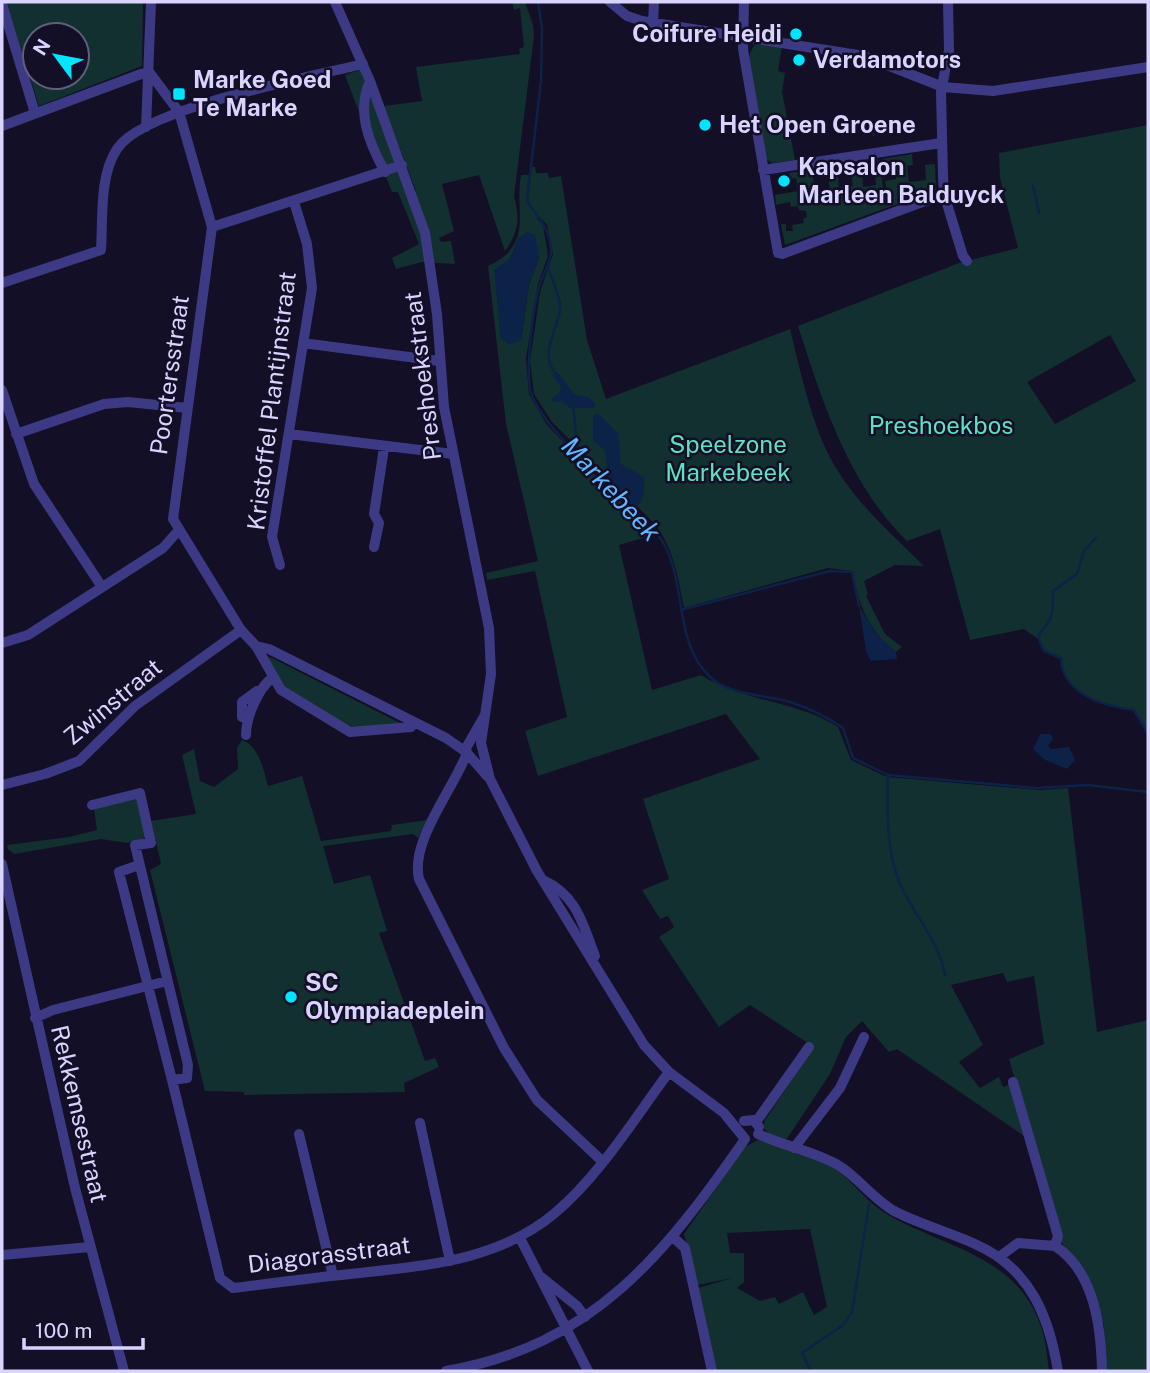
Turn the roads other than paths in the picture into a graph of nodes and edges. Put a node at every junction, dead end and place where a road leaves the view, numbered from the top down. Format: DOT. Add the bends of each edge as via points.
graph roads {
  1 [pos="151,2"];
  2 [pos="335,2"];
  3 [pos="610,2"];
  4 [pos="654,2"];
  5 [pos="744,2"];
  6 [pos="948,2"];
  7 [pos="2,4"];
  8 [pos="653,23"];
  9 [pos="743,36"];
  10 [pos="363,64"];
  11 [pos="1148,67"];
  12 [pos="150,73"];
  13 [pos="370,81"];
  14 [pos="943,87"];
  15 [pos="179,111"];
  16 [pos="35,114"];
  17 [pos="2,126"];
  18 [pos="146,127"];
  19 [pos="941,143"];
  20 [pos="402,165"];
  21 [pos="763,170"];
  22 [pos="384,172"];
  23 [pos="944,194"];
  24 [pos="294,202"];
  25 [pos="212,228"];
  26 [pos="967,261"];
  27 [pos="2,283"];
  28 [pos="303,343"];
  29 [pos="439,361"];
  30 [pos="2,390"];
  31 [pos="187,408"];
  32 [pos="16,434"];
  33 [pos="289,434"];
  34 [pos="384,447"];
  35 [pos="453,454"];
  36 [pos="178,531"];
  37 [pos="374,547"];
  38 [pos="281,565"];
  39 [pos="102,587"];
  40 [pos="241,629"];
  41 [pos="2,643"];
  42 [pos="256,646"];
  43 [pos="272,678"];
  44 [pos="414,723"];
  45 [pos="246,735"];
  46 [pos="473,750"];
  47 [pos="2,785"];
  48 [pos="92,806"];
  49 [pos="2,864"];
  50 [pos="139,865"];
  51 [pos="167,981"];
  52 [pos="149,986"];
  53 [pos="34,1014"];
  54 [pos="864,1037"];
  55 [pos="808,1047"];
  56 [pos="669,1072"];
  57 [pos="172,1080"];
  58 [pos="1013,1082"];
  59 [pos="756,1122"];
  60 [pos="420,1123"];
  61 [pos="741,1124"];
  62 [pos="299,1134"];
  63 [pos="758,1134"];
  64 [pos="745,1139"];
  65 [pos="794,1148"];
  66 [pos="602,1161"];
  67 [pos="520,1238"];
  68 [pos="674,1238"];
  69 [pos="1055,1246"];
  70 [pos="90,1247"];
  71 [pos="2,1255"];
  72 [pos="999,1257"];
  73 [pos="450,1261"];
  74 [pos="538,1274"];
  75 [pos="333,1276"];
  76 [pos="585,1317"];
  77 [pos="565,1329"];
  78 [pos="124,1371"];
  79 [pos="446,1371"];
  80 [pos="588,1371"];
  81 [pos="712,1371"];
  82 [pos="1058,1371"];
  83 [pos="1102,1371"];
  1 -- 12 [label="street"];
  2 -- 10 [label="street, Preshoekstraat"];
  3 -- 8 [label="street" via="626,16"];
  4 -- 8 [label="street"];
  5 -- 9 [label="street"];
  6 -- 14 [label="street" via="949,51"];
  7 -- 16 [label="street"];
  8 -- 9 [label="street"];
  9 -- 14 [label="street" via="864,56"];
  9 -- 21 [label="street"];
  10 -- 13 [label="street, Preshoekstraat"];
  10 -- 15 [label="street"];
  11 -- 14 [label="street" via="993,91"];
  12 -- 15 [label="street"];
  12 -- 16 [label="street"];
  12 -- 18 [label="street"];
  13 -- 20 [label="street, Preshoekstraat"];
  13 -- 22 [label="street" via="363,95 364,122"];
  14 -- 19 [label="street"];
  15 -- 18 [label="street"];
  15 -- 25 [label="street, Poortersstraat"];
  16 -- 17 [label="street"];
  18 -- 27 [label="street" via="126,137 111,161 101,250"];
  19 -- 21 [label="street"];
  19 -- 23 [label="street"];
  20 -- 22 [label="street"];
  20 -- 29 [label="street, Preshoekstraat" via="425,233 438,314"];
  21 -- 23 [label="street" via="778,253 782,254"];
  22 -- 24 [label="street"];
  23 -- 26 [label="street"];
  24 -- 25 [label="street"];
  24 -- 28 [label="street, Kristoffel Plantijnstraat" via="312,266"];
  25 -- 31 [label="street, Poortersstraat"];
  28 -- 29 [label="street"];
  28 -- 33 [label="street, Kristoffel Plantijnstraat"];
  29 -- 35 [label="street, Preshoekstraat"];
  30 -- 32 [label="street"];
  31 -- 32 [label="street" via="104,404"];
  31 -- 36 [label="street, Poortersstraat" via="173,502"];
  32 -- 39 [label="street" via="34,484"];
  33 -- 34 [label="street"];
  33 -- 38 [label="street, Kristoffel Plantijnstraat" via="272,537"];
  34 -- 35 [label="street"];
  34 -- 37 [label="street" via="374,514 380,523"];
  35 -- 46 [label="street, Preshoekstraat" via="489,628 491,674 485,715"];
  36 -- 39 [label="street" via="163,548"];
  36 -- 40 [label="street, Poortersstraat"];
  39 -- 41 [label="street" via="28,635"];
  40 -- 42 [label="street, Poortersstraat"];
  40 -- 47 [label="street, Zwinstraat" via="135,706 79,761"];
  42 -- 43 [label="street"];
  42 -- 44 [label="street"];
  43 -- 44 [label="street" via="281,691 350,732 401,729"];
  43 -- 45 [label="street" via="260,692"];
  44 -- 46 [label="street"];
  46 -- 56 [label="street" via="542,880 644,1045"];
  46 -- 66 [label="street" via="419,849 419,879 504,1048 537,1100"];
  48 -- 50 [label="street" via="140,793 151,844 135,845"];
  49 -- 53 [label="street, Rekkemsestraat"];
  50 -- 51 [label="street"];
  50 -- 52 [label="street, Diagorasstraat" via="118,872"];
  51 -- 52 [label="street"];
  51 -- 57 [label="street" via="189,1073 187,1078"];
  52 -- 53 [label="street"];
  52 -- 57 [label="street, Diagorasstraat"];
  53 -- 70 [label="street, Rekkemsestraat"];
  54 -- 65 [label="street" via="841,1088"];
  55 -- 59 [label="street"];
  56 -- 61 [label="street"];
  56 -- 66 [label="street, Diagorasstraat"];
  57 -- 75 [label="street, Diagorasstraat" via="220,1278 233,1288"];
  58 -- 69 [label="street" via="1058,1236"];
  59 -- 61 [label="street"];
  59 -- 63 [label="street"];
  60 -- 73 [label="street"];
  61 -- 64 [label="street"];
  62 -- 75 [label="street"];
  63 -- 64 [label="street"];
  63 -- 65 [label="street"];
  64 -- 68 [label="street"];
  65 -- 72 [label="street" via="838,1166 893,1210"];
  66 -- 67 [label="street, Diagorasstraat" via="556,1212"];
  67 -- 73 [label="street, Diagorasstraat"];
  67 -- 74 [label="street"];
  68 -- 76 [label="street" via="638,1275"];
  68 -- 81 [label="street" via="685,1248"];
  69 -- 72 [label="street" via="1018,1243"];
  69 -- 83 [label="street" via="1072,1262 1093,1301 1101,1330"];
  70 -- 71 [label="street"];
  70 -- 78 [label="street, Rekkemsestraat"];
  72 -- 82 [label="street" via="1026,1282 1042,1308"];
  73 -- 75 [label="street, Diagorasstraat"];
  74 -- 76 [label="street"];
  74 -- 77 [label="street"];
  76 -- 77 [label="street"];
  77 -- 79 [label="street" via="518,1352"];
  77 -- 80 [label="street"];
}
